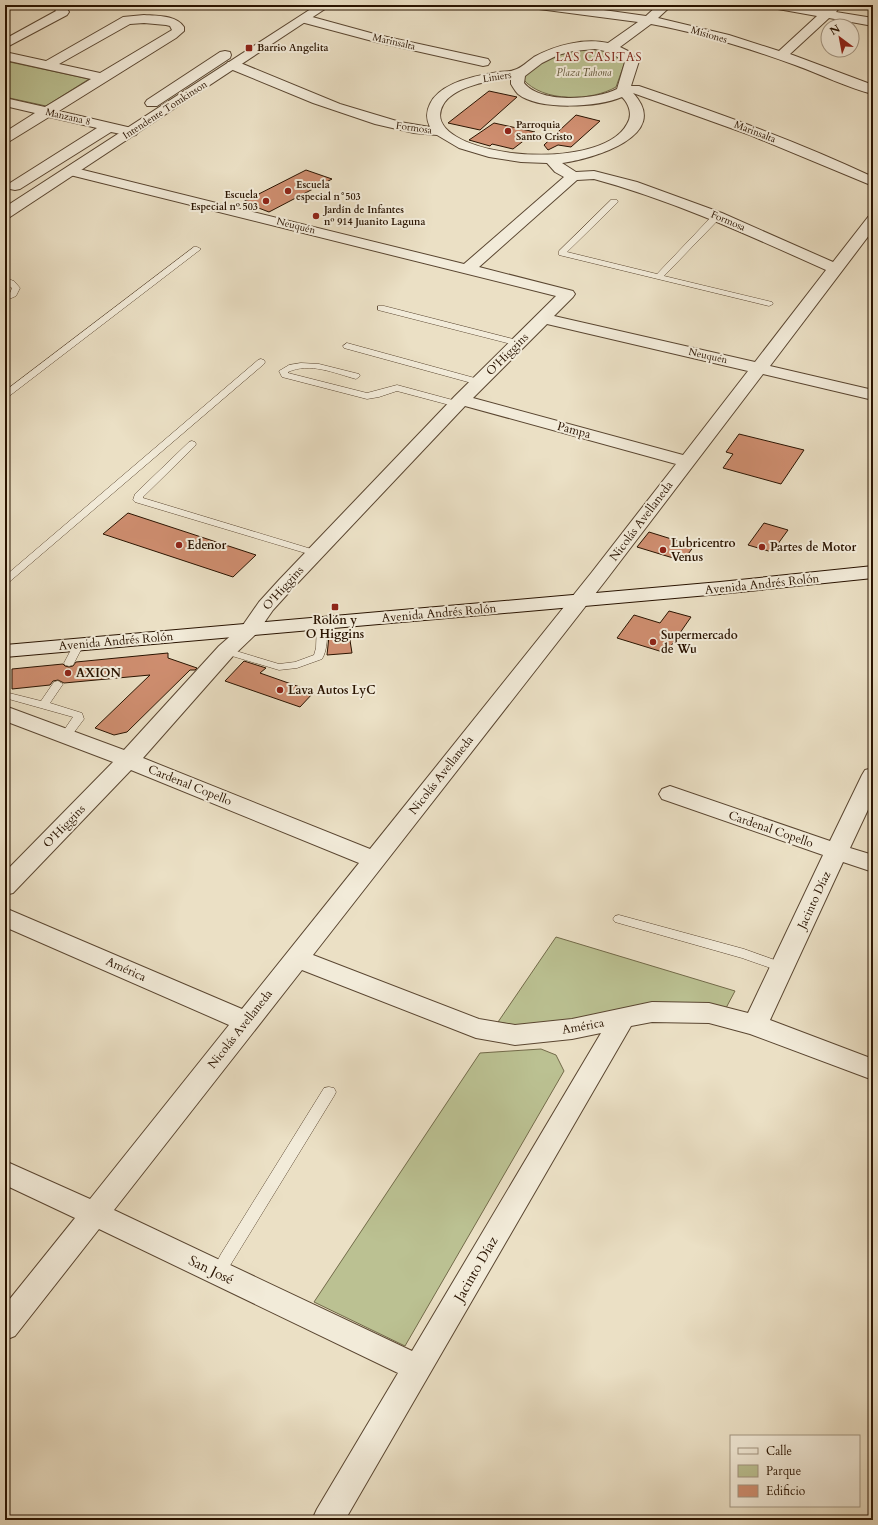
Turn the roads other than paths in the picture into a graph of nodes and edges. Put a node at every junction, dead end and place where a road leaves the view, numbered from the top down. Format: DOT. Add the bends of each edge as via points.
graph roads {
  1 [pos="58,5"];
  2 [pos="325,5"];
  3 [pos="539,5"];
  4 [pos="666,5"];
  5 [pos="778,5"];
  6 [pos="831,9"];
  7 [pos="305,19"];
  8 [pos="648,20"];
  9 [pos="873,22"];
  10 [pos="5,44"];
  11 [pos="611,47"];
  12 [pos="5,56"];
  13 [pos="781,56"];
  14 [pos="233,57"];
  15 [pos="483,62"];
  16 [pos="47,66"];
  17 [pos="518,74"];
  18 [pos="103,78"];
  19 [pos="629,90"];
  20 [pos="873,90"];
  21 [pos="5,102"];
  22 [pos="152,103"];
  23 [pos="47,112"];
  24 [pos="109,127"];
  25 [pos="440,131"];
  26 [pos="131,132"];
  27 [pos="5,138"];
  28 [pos="572,157"];
  29 [pos="551,160"];
  30 [pos="71,171"];
  31 [pos="594,175"];
  32 [pos="572,176"];
  33 [pos="873,182"];
  34 [pos="10,185"];
  35 [pos="38,193"];
  36 [pos="614,202"];
  37 [pos="5,214"];
  38 [pos="717,216"];
  39 [pos="873,220"];
  40 [pos="866,241"];
  41 [pos="197,249"];
  42 [pos="468,269"];
  43 [pos="836,269"];
  44 [pos="659,277"];
  45 [pos="5,280"];
  46 [pos="567,294"];
  47 [pos="5,299"];
  48 [pos="768,304"];
  49 [pos="381,308"];
  50 [pos="543,318"];
  51 [pos="518,343"];
  52 [pos="347,346"];
  53 [pos="261,362"];
  54 [pos="758,368"];
  55 [pos="356,376"];
  56 [pos="479,382"];
  57 [pos="5,395"];
  58 [pos="873,395"];
  59 [pos="459,402"];
  60 [pos="192,444"];
  61 [pos="686,461"];
  62 [pos="315,553"];
  63 [pos="873,572"];
  64 [pos="5,581"];
  65 [pos="579,600"];
  66 [pos="322,623"];
  67 [pos="250,629"];
  68 [pos="79,644"];
  69 [pos="5,651"];
  70 [pos="226,651"];
  71 [pos="69,663"];
  72 [pos="58,684"];
  73 [pos="5,695"];
  74 [pos="43,705"];
  75 [pos="5,713"];
  76 [pos="65,736"];
  77 [pos="128,760"];
  78 [pos="873,774"];
  79 [pos="670,794"];
  80 [pos="836,852"];
  81 [pos="374,860"];
  82 [pos="873,864"];
  83 [pos="5,887"];
  84 [pos="5,917"];
  85 [pos="619,919"];
  86 [pos="297,958"];
  87 [pos="782,968"];
  88 [pos="623,1018"];
  89 [pos="246,1022"];
  90 [pos="755,1026"];
  91 [pos="873,1070"];
  92 [pos="328,1092"];
  93 [pos="5,1172"];
  94 [pos="95,1214"];
  95 [pos="218,1273"];
  96 [pos="5,1327"];
  97 [pos="418,1368"];
  98 [pos="328,1520"];
  1 -- 10 [label="street" via="63,12"];
  2 -- 7 [label="street, Intendente Tomkinson"];
  3 -- 8 [label="street, Misiones"];
  4 -- 8 [label="street"];
  5 -- 6 [label="street"];
  6 -- 9 [label="street"];
  6 -- 13 [label="street"];
  7 -- 14 [label="street, Intendente Tomkinson"];
  7 -- 15 [label="street, Marinsalta" via="383,40"];
  8 -- 11 [label="street"];
  8 -- 13 [label="street, Misiones" via="698,31"];
  11 -- 17 [label="street, Liniers" via="575,46 557,51"];
  11 -- 19 [label="street, Liniers" via="622,51 632,61"];
  12 -- 16 [label="street"];
  13 -- 20 [label="street, Misiones"];
  14 -- 22 [label="street"];
  14 -- 25 [label="street, Formosa" via="295,93 345,111 399,127 426,132"];
  14 -- 26 [label="street, Intendente Tomkinson"];
  16 -- 18 [label="street"];
  16 -- 18 [label="street" via="127,20 167,22 178,27 178,31"];
  17 -- 19 [label="street" via="517,84 522,89 549,100 583,103"];
  17 -- 25 [label="street, Liniers" via="477,80 446,93 434,108 434,119"];
  18 -- 23 [label="street"];
  19 -- 28 [label="street" via="637,116 629,132 606,147"];
  19 -- 33 [label="street, Marinsalta" via="734,124 797,148"];
  21 -- 23 [label="street, Manzana 8"];
  23 -- 24 [label="street, Manzana 8"];
  23 -- 27 [label="street"];
  24 -- 26 [label="street, Manzana 8"];
  24 -- 34 [label="street"];
  25 -- 29 [label="street, Formosa" via="466,146 485,152"];
  26 -- 30 [label="street, Intendente Tomkinson"];
  28 -- 29 [label="street"];
  28 -- 31 [label="street, Formosa"];
  29 -- 32 [label="street"];
  30 -- 35 [label="street, Intendente Tomkinson"];
  30 -- 42 [label="street, Neuquén"];
  31 -- 32 [label="street, Formosa"];
  31 -- 38 [label="street, Formosa" via="632,185"];
  32 -- 42 [label="street"];
  34 -- 35 [label="street"];
  35 -- 37 [label="street, Intendente Tomkinson"];
  36 -- 44 [label="lane" via="562,253"];
  38 -- 43 [label="street, Formosa"];
  38 -- 44 [label="lane"];
  39 -- 40 [label="street, Nicolás Avellaneda"];
  40 -- 43 [label="street, Nicolás Avellaneda"];
  41 -- 57 [label="lane"];
  42 -- 46 [label="street, Neuquén"];
  43 -- 54 [label="street, Nicolás Avellaneda"];
  44 -- 48 [label="lane"];
  45 -- 47 [label="lane" via="16,288 13,294"];
  46 -- 50 [label="street, O'Higgins"];
  49 -- 51 [label="lane"];
  50 -- 51 [label="street, O'Higgins"];
  50 -- 54 [label="street, Neuquén"];
  51 -- 56 [label="street, O'Higgins"];
  52 -- 56 [label="lane"];
  53 -- 64 [label="lane"];
  54 -- 58 [label="street, Neuquén"];
  54 -- 61 [label="street, Nicolás Avellaneda"];
  55 -- 59 [label="lane" via="317,365 302,364 283,371 285,375 367,396 397,388"];
  56 -- 59 [label="street, O'Higgins"];
  59 -- 61 [label="street, Pampa"];
  59 -- 62 [label="street, O'Higgins"];
  60 -- 62 [label="lane" via="138,496 138,500"];
  61 -- 65 [label="street, Nicolás Avellaneda"];
  62 -- 67 [label="street, O'Higgins" via="266,606"];
  63 -- 65 [label="street, Avenida Andrés Rolón"];
  65 -- 66 [label="street, Avenida Andrés Rolón"];
  65 -- 81 [label="street, Nicolás Avellaneda"];
  66 -- 67 [label="street, Avenida Andrés Rolón"];
  66 -- 70 [label="lane" via="318,657 297,665 279,667"];
  67 -- 68 [label="street, Avenida Andrés Rolón"];
  67 -- 70 [label="street, O'Higgins"];
  68 -- 69 [label="street, Avenida Andrés Rolón"];
  68 -- 71 [label="lane"];
  70 -- 77 [label="street, O'Higgins"];
  72 -- 74 [label="lane"];
  73 -- 74 [label="lane"];
  74 -- 76 [label="lane" via="78,715 79,719"];
  75 -- 76 [label="street, Cardenal Copello"];
  76 -- 77 [label="street, Cardenal Copello"];
  77 -- 81 [label="street, Cardenal Copello"];
  77 -- 83 [label="street, O'Higgins"];
  78 -- 80 [label="street, Jacinto Díaz"];
  79 -- 80 [label="street, Cardenal Copello"];
  80 -- 82 [label="street, Cardenal Copello"];
  80 -- 87 [label="street, Jacinto Díaz"];
  81 -- 86 [label="street, Nicolás Avellaneda"];
  84 -- 89 [label="street, América"];
  85 -- 87 [label="lane" via="744,954"];
  86 -- 88 [label="street, América" via="476,1028 515,1035 572,1029"];
  86 -- 89 [label="street, Nicolás Avellaneda"];
  87 -- 90 [label="street, Jacinto Díaz"];
  88 -- 90 [label="street, América" via="652,1012 709,1013"];
  88 -- 97 [label="street, Jacinto Díaz"];
  89 -- 94 [label="street, Nicolás Avellaneda"];
  90 -- 91 [label="street, América"];
  92 -- 95 [label="lane"];
  93 -- 94 [label="street, San José"];
  94 -- 95 [label="street, San José"];
  94 -- 96 [label="street, Nicolás Avellaneda"];
  95 -- 97 [label="street, San José"];
  97 -- 98 [label="street, Jacinto Díaz"];
}
